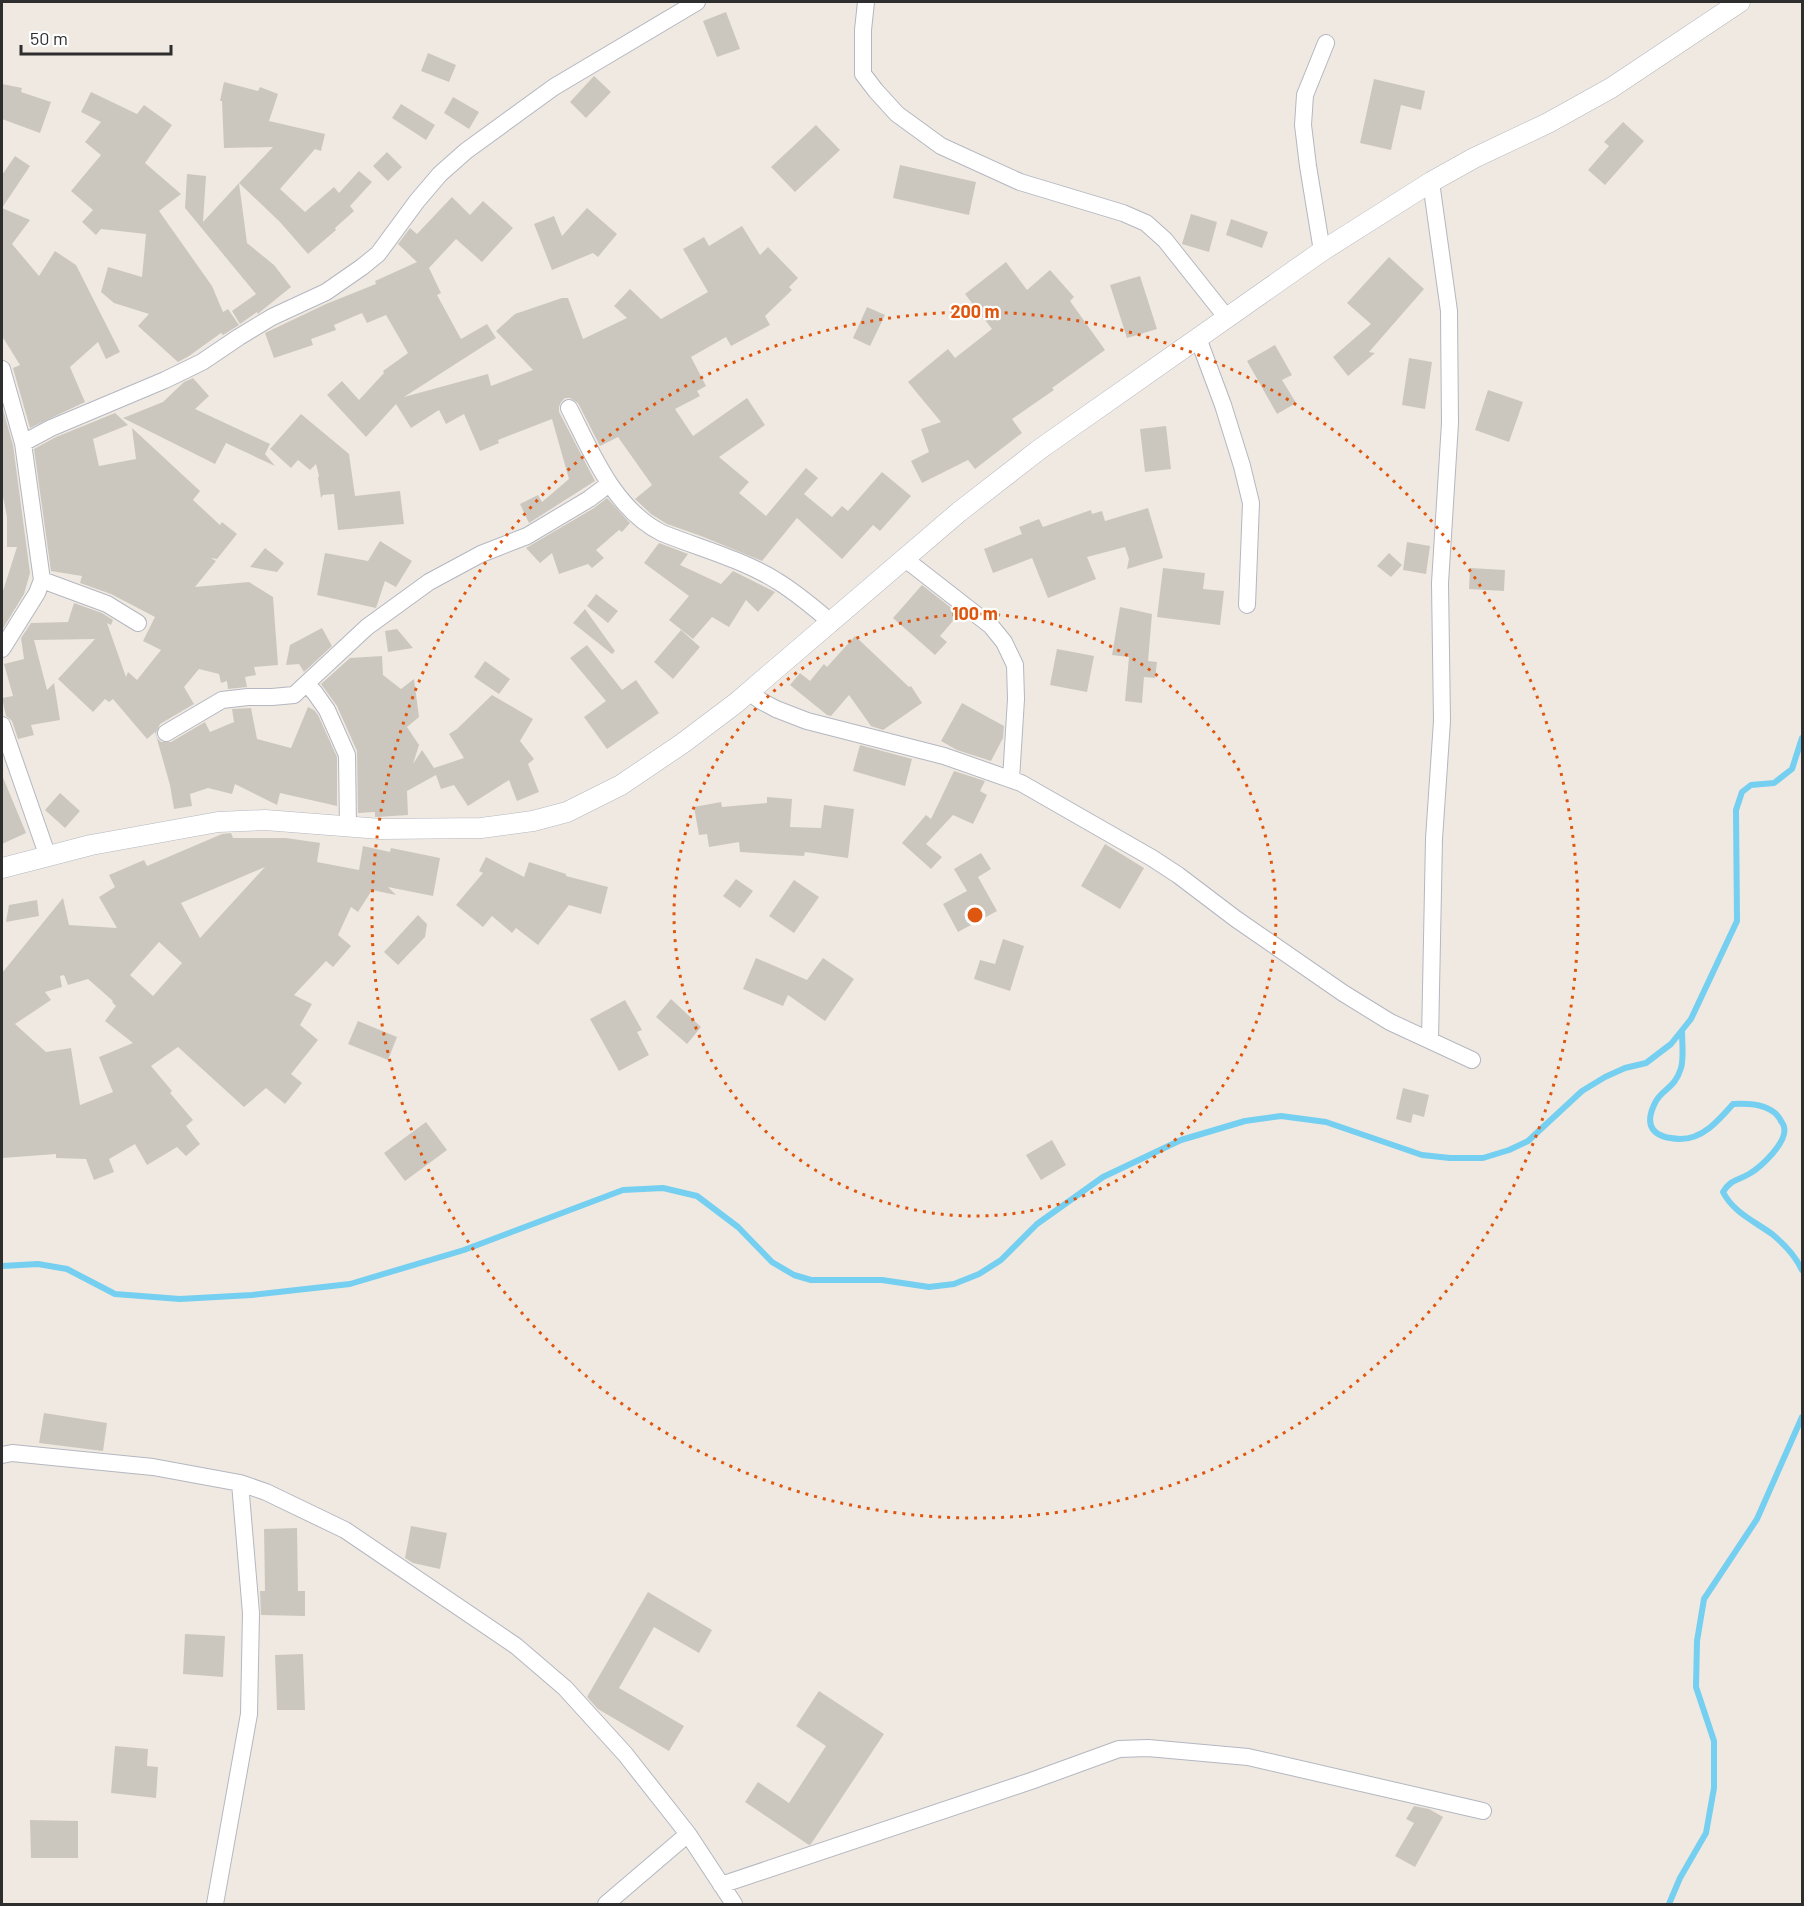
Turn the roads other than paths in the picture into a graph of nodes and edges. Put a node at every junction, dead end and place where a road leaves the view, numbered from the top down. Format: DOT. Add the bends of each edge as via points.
graph roads {
  1 [pos="698,2"];
  2 [pos="866,2"];
  3 [pos="1740,2"];
  4 [pos="1326,43"];
  5 [pos="1431,182"];
  6 [pos="1322,251"];
  7 [pos="1227,318"];
  8 [pos="1198,338"];
  9 [pos="2,369"];
  10 [pos="569,408"];
  11 [pos="23,443"];
  12 [pos="609,484"];
  13 [pos="905,560"];
  14 [pos="42,580"];
  15 [pos="1247,605"];
  16 [pos="138,623"];
  17 [pos="832,623"];
  18 [pos="2,649"];
  19 [pos="307,684"];
  20 [pos="749,692"];
  21 [pos="2,725"];
  22 [pos="166,733"];
  23 [pos="1011,779"];
  24 [pos="348,826"];
  25 [pos="48,857"];
  26 [pos="2,868"];
  27 [pos="1430,1040"];
  28 [pos="1472,1060"];
  29 [pos="2,1455"];
  30 [pos="240,1483"];
  31 [pos="1483,1811"];
  32 [pos="688,1834"];
  33 [pos="721,1885"];
  34 [pos="215,1905"];
  35 [pos="606,1905"];
  36 [pos="734,1905"];
  1 -- 11 [label="street" via="554,87 466,151 440,174 378,254 326,292 272,318 193,367"];
  2 -- 7 [label="street" via="863,74 897,114 940,146 1020,182 1146,223 1165,240"];
  3 -- 5 [label="street" via="1611,88"];
  4 -- 6 [label="street" via="1305,95 1303,124"];
  5 -- 6 [label="street"];
  5 -- 27 [label="street" via="1449,311 1450,423 1440,582 1442,722 1434,839"];
  6 -- 7 [label="street"];
  7 -- 8 [label="street"];
  8 -- 13 [label="street" via="1040,449"];
  8 -- 15 [label="street" via="1223,405 1251,503"];
  9 -- 11 [label="street"];
  10 -- 12 [label="street"];
  11 -- 14 [label="street"];
  12 -- 17 [label="street" via="649,527 776,580"];
  12 -- 19 [label="street" via="527,536 429,582 367,627"];
  13 -- 17 [label="street"];
  13 -- 23 [label="street" via="991,626 1004,642 1015,665 1017,699"];
  14 -- 16 [label="street" via="107,604"];
  14 -- 18 [label="street"];
  17 -- 20 [label="street"];
  19 -- 22 [label="street" via="294,695 222,700"];
  19 -- 24 [label="street" via="327,710 347,755"];
  20 -- 23 [label="street" via="776,709 807,721 944,756"];
  20 -- 24 [label="street" via="621,785 567,812 481,828"];
  21 -- 25 [label="street"];
  23 -- 27 [label="street" via="1152,858 1343,993 1390,1022"];
  24 -- 25 [label="street" via="265,820 218,822 91,844"];
  25 -- 26 [label="street"];
  27 -- 28 [label="street"];
  29 -- 30 [label="street" via="153,1467"];
  30 -- 32 [label="street" via="345,1530 516,1646 565,1688 625,1754"];
  30 -- 34 [label="street" via="251,1613 249,1714"];
  31 -- 33 [label="street" via="1248,1757 1119,1749"];
  32 -- 33 [label="street"];
  32 -- 35 [label="street"];
  33 -- 36 [label="street"];
}
